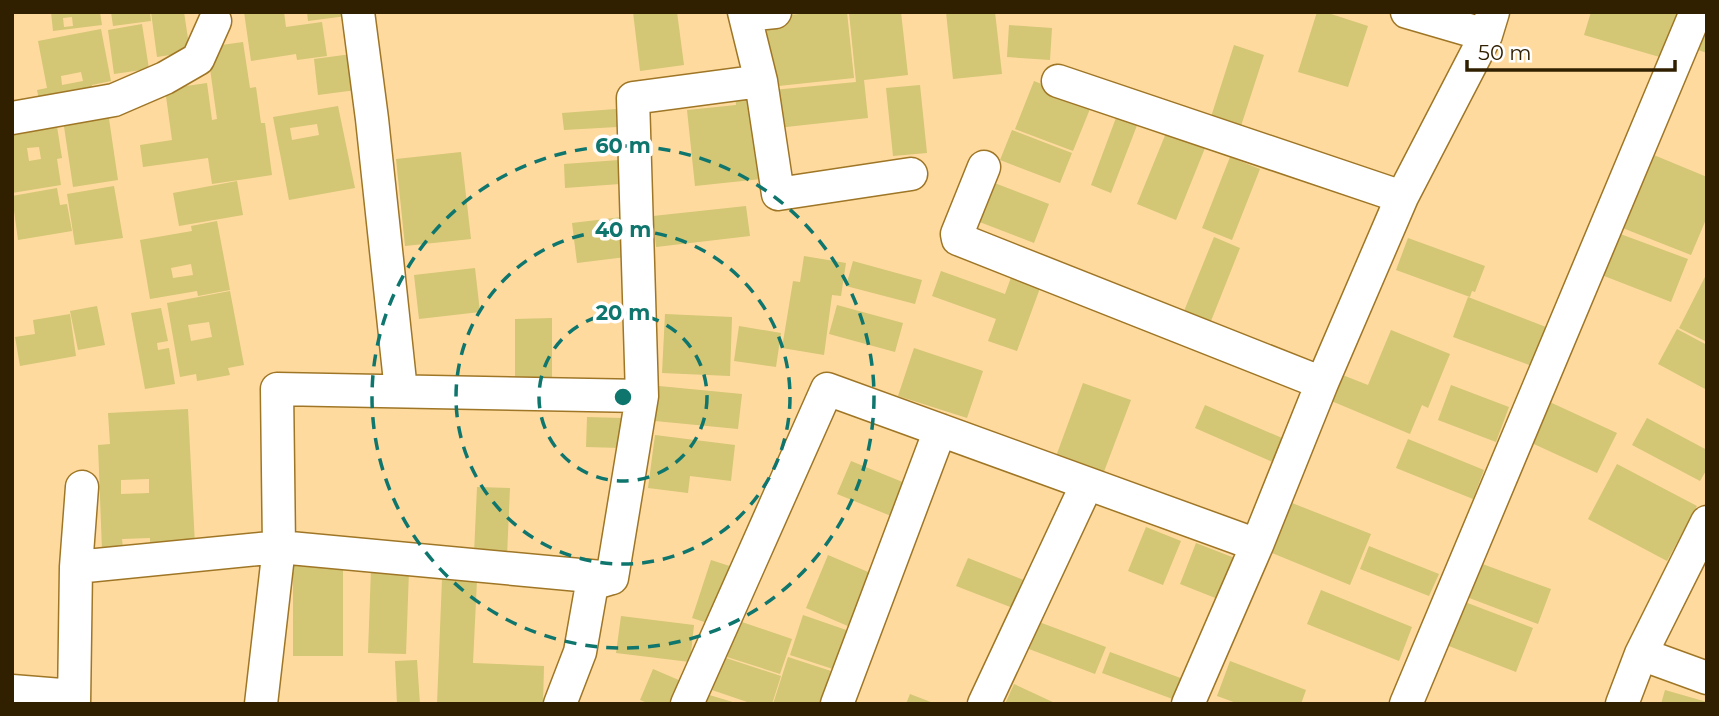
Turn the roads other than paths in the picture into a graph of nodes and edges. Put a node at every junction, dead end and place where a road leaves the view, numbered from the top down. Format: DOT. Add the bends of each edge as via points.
graph roads {
  1 [pos="358,12"];
  2 [pos="1407,12"];
  3 [pos="1696,12"];
  4 [pos="754,13"];
  5 [pos="215,21"];
  6 [pos="1490,24"];
  7 [pos="761,81"];
  8 [pos="1058,81"];
  9 [pos="12,118"];
  10 [pos="984,167"];
  11 [pos="911,174"];
  12 [pos="1402,197"];
  13 [pos="1322,383"];
  14 [pos="401,391"];
  15 [pos="642,396"];
  16 [pos="940,430"];
  17 [pos="1087,484"];
  18 [pos="82,487"];
  19 [pos="1707,522"];
  20 [pos="1256,545"];
  21 [pos="279,547"];
  22 [pos="76,568"];
  23 [pos="612,578"];
  24 [pos="1641,654"];
  25 [pos="1707,678"];
  26 [pos="12,691"];
  27 [pos="74,700"];
  28 [pos="261,704"];
  29 [pos="559,704"];
  30 [pos="687,704"];
  31 [pos="837,704"];
  32 [pos="984,704"];
  33 [pos="1188,704"];
  34 [pos="1406,704"];
  35 [pos="1622,704"];
  1 -- 14 [label="street"];
  2 -- 6 [label="street"];
  3 -- 34 [label="street"];
  4 -- 7 [label="street"];
  5 -- 9 [label="street" via="198,59 165,78 114,100"];
  6 -- 12 [label="street"];
  7 -- 11 [label="street" via="778,194"];
  7 -- 15 [label="street" via="633,98"];
  8 -- 12 [label="street"];
  10 -- 13 [label="street" via="958,239"];
  12 -- 13 [label="street"];
  13 -- 20 [label="street"];
  14 -- 15 [label="street"];
  14 -- 21 [label="street" via="277,389"];
  15 -- 23 [label="street"];
  16 -- 17 [label="street"];
  16 -- 30 [label="street" via="827,389"];
  16 -- 31 [label="street"];
  17 -- 20 [label="street"];
  17 -- 32 [label="street"];
  18 -- 22 [label="street"];
  19 -- 24 [label="street"];
  20 -- 33 [label="street"];
  21 -- 22 [label="street"];
  21 -- 23 [label="street"];
  21 -- 28 [label="street"];
  22 -- 27 [label="street"];
  23 -- 29 [label="street" via="592,584 580,652"];
  24 -- 25 [label="street"];
  24 -- 35 [label="street"];
  26 -- 27 [label="street"];
}
